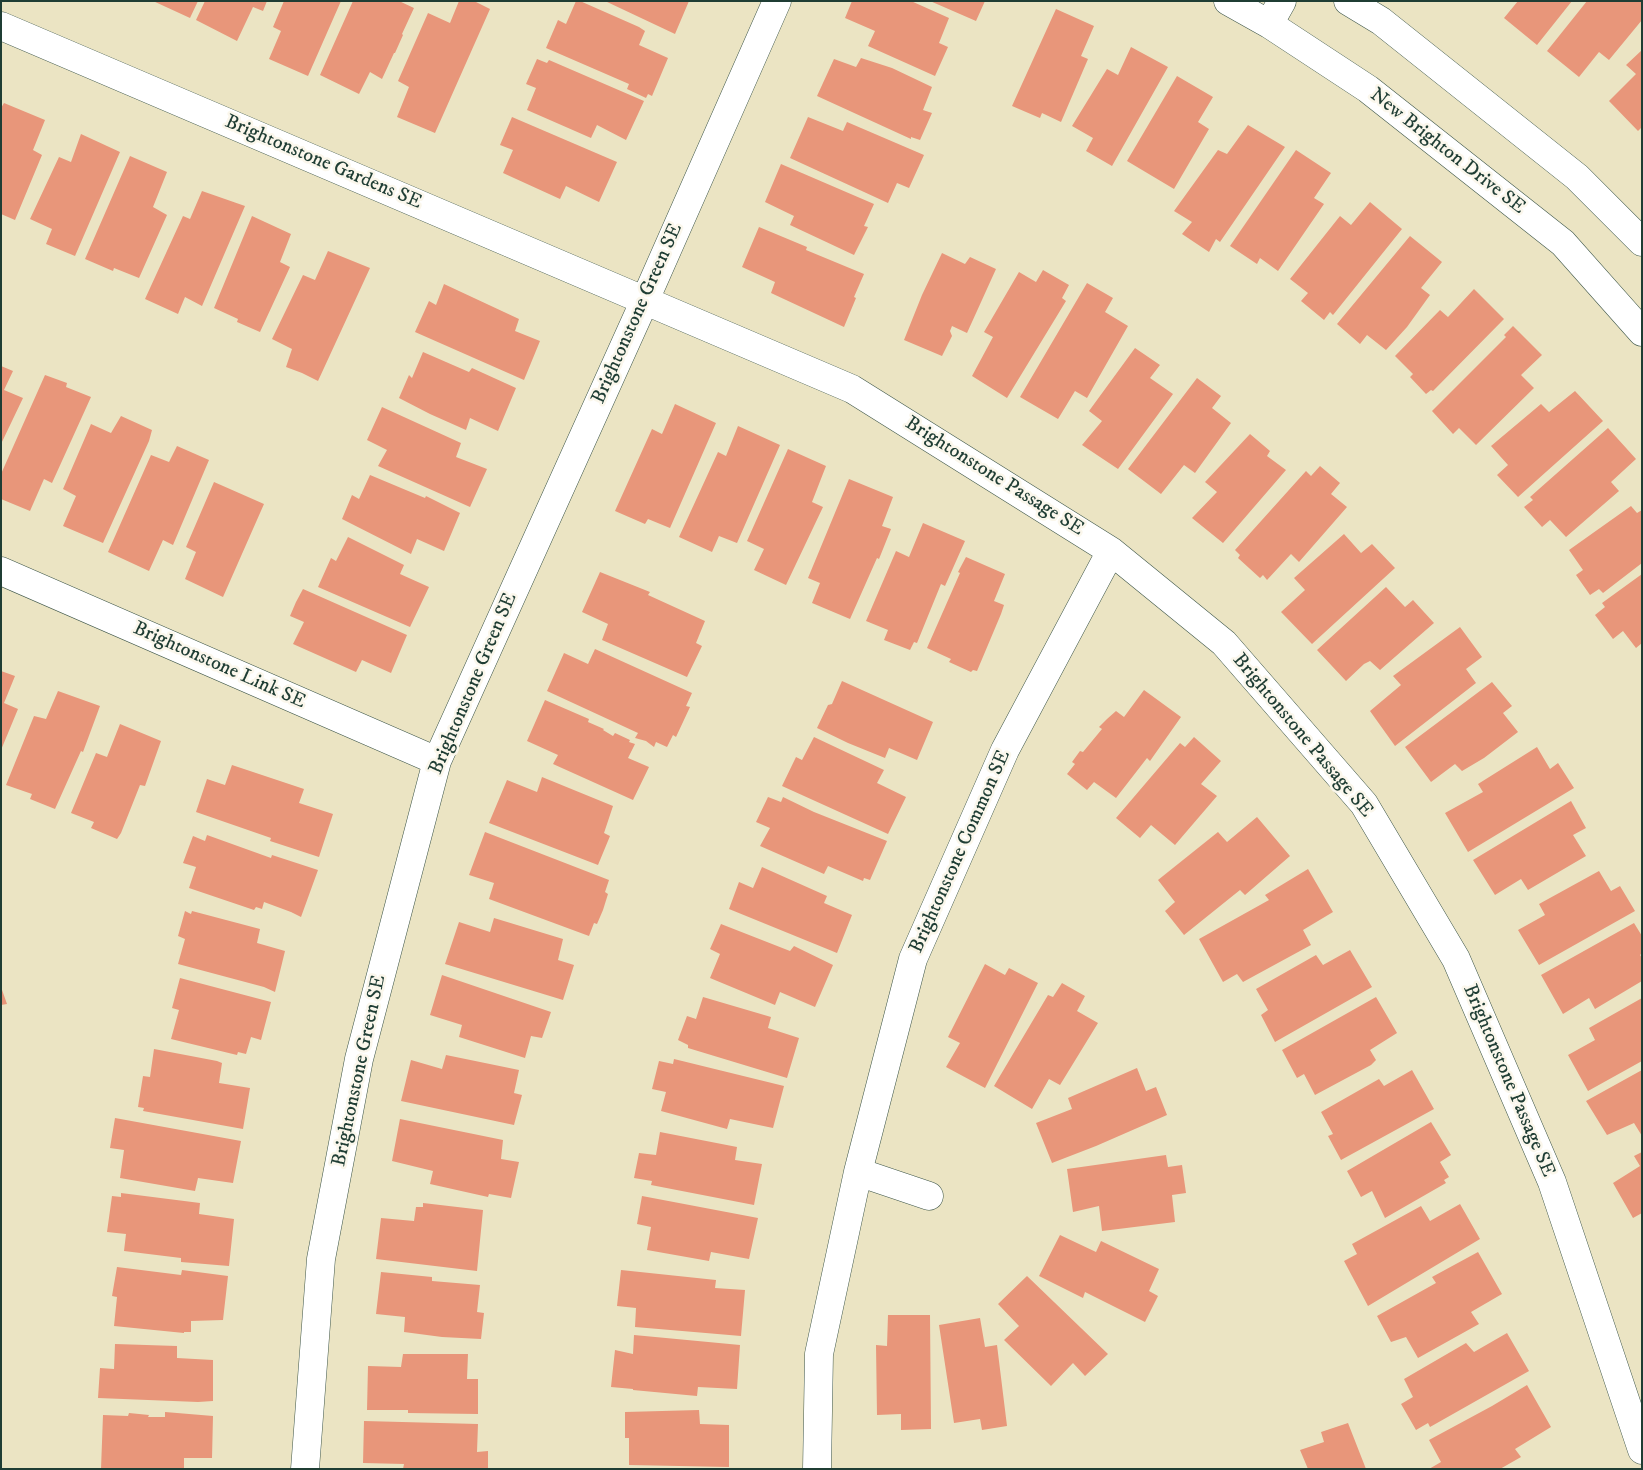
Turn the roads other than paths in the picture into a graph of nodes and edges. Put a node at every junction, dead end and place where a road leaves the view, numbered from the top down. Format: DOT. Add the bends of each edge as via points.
graph roads {
  1 [pos="777,1"];
  2 [pos="1228,1"];
  3 [pos="1348,1"];
  4 [pos="1275,12"];
  5 [pos="1,26"];
  6 [pos="1642,242"];
  7 [pos="645,300"];
  8 [pos="1642,332"];
  9 [pos="1112,550"];
  10 [pos="1,571"];
  11 [pos="436,761"];
  12 [pos="858,1172"];
  13 [pos="929,1196"];
  14 [pos="1642,1450"];
  15 [pos="305,1469"];
  16 [pos="818,1469"];
  1 -- 7 [label="street, Brightonstone Green SE"];
  2 -- 4 [label="street, New Brighton Drive SE"];
  3 -- 6 [label="street" via="1381,21 1577,177"];
  4 -- 8 [label="street, New Brighton Drive SE" via="1563,243"];
  5 -- 7 [label="street, Brightonstone Gardens SE"];
  7 -- 9 [label="street, Brightonstone Passage SE" via="852,389"];
  7 -- 11 [label="street, Brightonstone Green SE"];
  9 -- 12 [label="street, Brightonstone Common SE" via="1005,750 913,959"];
  9 -- 14 [label="street, Brightonstone Passage SE" via="1224,643 1364,804 1456,959 1552,1182"];
  10 -- 11 [label="street, Brightonstone Link SE"];
  11 -- 15 [label="street, Brightonstone Green SE" via="359,1059 321,1259"];
  12 -- 13 [label="street"];
  12 -- 16 [label="street, Brightonstone Common SE" via="819,1354"];
}
